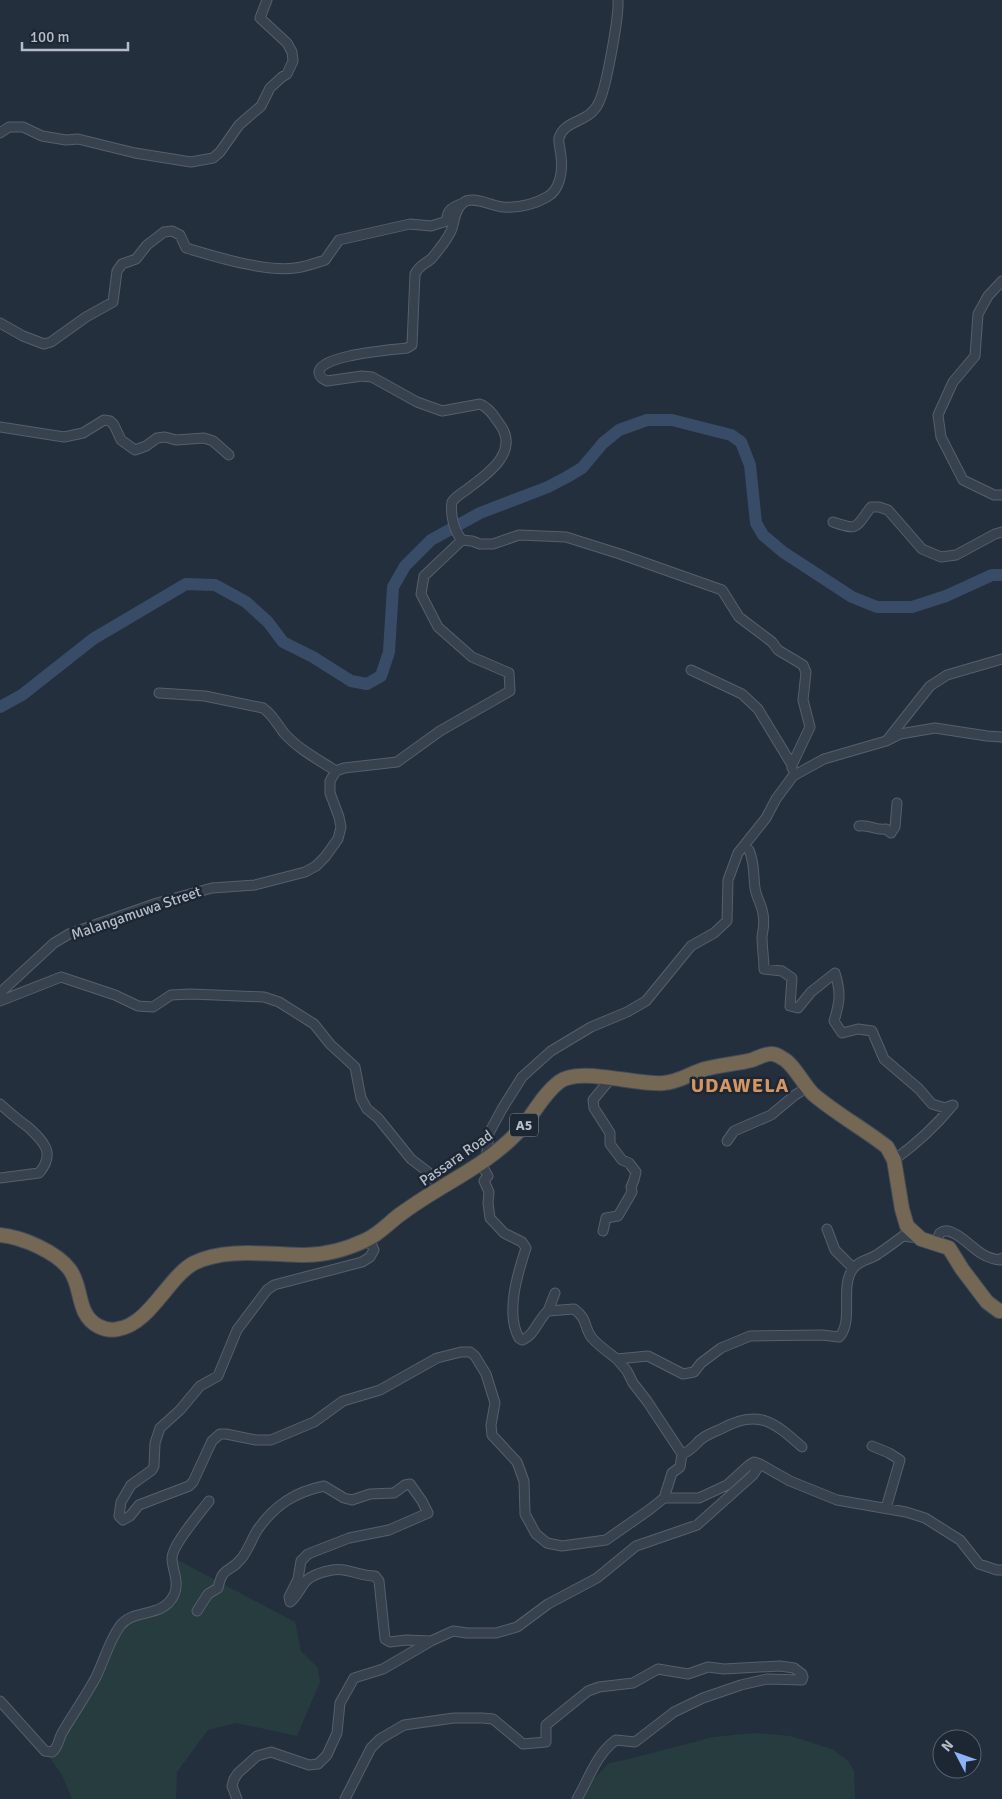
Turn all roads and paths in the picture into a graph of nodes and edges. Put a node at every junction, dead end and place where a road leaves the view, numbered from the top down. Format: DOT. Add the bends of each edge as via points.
graph roads {
  1 [pos="267,0"];
  2 [pos="618,0"];
  3 [pos="0,133"];
  4 [pos="463,203"];
  5 [pos="1002,282"];
  6 [pos="0,323"];
  7 [pos="0,427"];
  8 [pos="229,455"];
  9 [pos="1002,495"];
  10 [pos="833,522"];
  11 [pos="1002,532"];
  12 [pos="459,537"];
  13 [pos="1002,659"];
  14 [pos="692,670"];
  15 [pos="159,693"];
  16 [pos="1002,737"];
  17 [pos="886,741"];
  18 [pos="792,765"];
  19 [pos="336,771"];
  20 [pos="793,776"];
  21 [pos="897,803"];
  22 [pos="859,826"];
  23 [pos="749,850"];
  24 [pos="0,993"];
  25 [pos="0,1000"];
  26 [pos="613,1079"];
  27 [pos="808,1087"];
  28 [pos="0,1104"];
  29 [pos="727,1141"];
  30 [pos="894,1160"];
  31 [pos="483,1162"];
  32 [pos="0,1178"];
  33 [pos="441,1189"];
  34 [pos="826,1229"];
  35 [pos="603,1231"];
  36 [pos="0,1235"];
  37 [pos="369,1239"];
  38 [pos="921,1239"];
  39 [pos="936,1244"];
  40 [pos="1002,1258"];
  41 [pos="853,1268"];
  42 [pos="555,1293"];
  43 [pos="548,1311"];
  44 [pos="1002,1312"];
  45 [pos="617,1359"];
  46 [pos="872,1446"];
  47 [pos="802,1447"];
  48 [pos="682,1454"];
  49 [pos="760,1464"];
  50 [pos="664,1498"];
  51 [pos="209,1501"];
  52 [pos="886,1508"];
  53 [pos="1002,1570"];
  54 [pos="197,1611"];
  55 [pos="431,1641"];
  56 [pos="0,1701"];
  57 [pos="237,1799"];
  58 [pos="345,1799"];
  59 [pos="577,1799"];
  1 -- 3 [label="street" via="260,18 287,43 294,61 287,74 270,88 261,106 239,125 213,158 191,162 128,152 78,139 42,136 23,127 9,127"];
  2 -- 4 [label="street" via="599,103 590,114 563,131 559,140 562,160 557,188 547,197 519,207 501,207 470,200"];
  4 -- 6 [label="street" via="451,208 447,221 430,226 410,224 339,240 325,260 298,268 241,264 186,248 180,235 164,232 136,259 122,264 117,271 113,302 51,342 44,344"];
  4 -- 12 [label="street" via="444,243 418,267 415,274 412,345 354,354 319,369 321,379 327,381 372,377 442,411 480,404 490,411 504,431 506,450 491,469 454,499 451,511"];
  5 -- 9 [label="street" via="988,296 978,314 975,356 953,382 938,415 941,437 963,480 994,496"];
  7 -- 8 [label="street" via="64,437 110,420 121,440 135,450 157,438 204,438 213,441"];
  10 -- 11 [label="street" via="856,527 871,506 879,507 888,510 922,550 941,557 956,555"];
  12 -- 18 [label="street" via="480,544 493,544 519,535 566,537 722,590 739,617 778,650 803,665 806,672 803,700 810,728"];
  12 -- 19 [label="street" via="424,576 421,594 438,627 472,657 509,673 510,691 440,731 397,762"];
  13 -- 17 [label="street" via="947,674 930,686"];
  14 -- 18 [label="street" via="742,694 758,708"];
  15 -- 19 [label="street" via="205,696 263,708 296,744"];
  16 -- 17 [label="street" via="935,728 900,734"];
  17 -- 20 [label="street" via="824,759"];
  18 -- 20 [label="street"];
  19 -- 24 [label="street, Malangamuwa Street" via="330,781 330,793 341,827 338,839 316,866 305,872 254,885 212,888 157,903 69,934 54,943"];
  20 -- 31 [label="street" via="738,853 728,880 727,921 691,946 646,1001 551,1051 522,1077 489,1133"];
  21 -- 22 [label="street" via="892,833 886,828"];
  23 -- 30 [label="street" via="765,927 762,937 764,969 782,971 792,978 790,1006 798,1008 811,992 835,973 840,1003 834,1021 842,1033 858,1029 872,1031 884,1058 932,1104 945,1108 953,1105 936,1126"];
  25 -- 33 [label="street" via="61,977 138,1006 153,1007 171,995 191,994 264,997 279,1002 314,1024 355,1067 361,1098 367,1109"];
  26 -- 27 [label="highway, Passara Road / A5" via="665,1083 771,1053 785,1059"];
  26 -- 31 [label="highway, Passara Road / A5" via="574,1076 559,1081 518,1132"];
  26 -- 35 [label="street" via="593,1100 594,1108 610,1133 610,1144 636,1172 632,1192 618,1216 606,1218"];
  27 -- 29 [label="street" via="771,1115 734,1131"];
  27 -- 30 [label="highway, Passara Road / A5" via="887,1148"];
  28 -- 32 [label="street" via="43,1140 48,1153 46,1165 39,1173"];
  30 -- 38 [label="highway" via="907,1226"];
  31 -- 33 [label="highway, Passara Road / A5"];
  31 -- 43 [label="street" via="488,1176 484,1181 489,1192 490,1218 504,1233 522,1242 526,1248 514,1298 514,1321 519,1338 522,1340 532,1333"];
  33 -- 37 [label="highway, Passara Road / A5" via="404,1211"];
  34 -- 41 [label="street" via="835,1250"];
  36 -- 37 [label="highway, Passara Road / A5" via="21,1239 61,1260 74,1277 88,1319 104,1329 115,1330 135,1322 194,1263 251,1252 322,1254"];
  37 -- 50 [label="street" via="374,1250 362,1262 274,1285 267,1290 237,1330 218,1376 200,1386 160,1428 155,1443 154,1466 131,1485 121,1502 119,1516 123,1520 140,1506 189,1486 212,1441 220,1434 271,1440 314,1422 343,1402 380,1390 437,1358 461,1352 475,1356 486,1374 495,1403 492,1435 517,1462 524,1481 525,1514 536,1534 547,1543 562,1546 606,1540"];
  38 -- 39 [label="highway"];
  38 -- 41 [label="street" via="903,1236"];
  39 -- 40 [label="street" via="940,1233 952,1232 985,1256"];
  39 -- 44 [label="highway" via="949,1248 987,1302"];
  41 -- 45 [label="street" via="848,1283 843,1333 839,1337 750,1336 721,1348 694,1372 683,1374 648,1356"];
  42 -- 43 [label="street"];
  43 -- 45 [label="street" via="574,1308 583,1315 592,1338"];
  45 -- 48 [label="street"];
  46 -- 52 [label="street" via="900,1460"];
  47 -- 48 [label="street" via="776,1424 754,1418 728,1424"];
  48 -- 50 [label="street" via="680,1467 672,1473"];
  49 -- 50 [label="street" via="754,1462 727,1486 699,1498"];
  49 -- 52 [label="street" via="790,1481 837,1500"];
  49 -- 55 [label="street" via="753,1475 697,1525 636,1546 597,1578 548,1604 517,1627 496,1633 452,1631"];
  51 -- 56 [label="street" via="177,1544 172,1557 175,1593 165,1606 121,1624 96,1678 61,1734 56,1749 52,1752 45,1750"];
  52 -- 53 [label="street" via="925,1518 960,1540 979,1564"];
  54 -- 55 [label="street" via="208,1594 218,1588 221,1574 241,1559 258,1528 285,1500 324,1486 352,1500 370,1494 394,1493 410,1484 428,1513 389,1530 349,1538 308,1554 301,1561 298,1579 289,1597 290,1602 306,1581 324,1572 343,1569 362,1576 375,1576 379,1581 385,1639 390,1642"];
  55 -- 57 [label="street" via="383,1670 354,1678 340,1703 337,1733 327,1755 318,1764 309,1765 271,1752 257,1756 234,1779 232,1786"];
  58 -- 59 [label="street" via="371,1748 404,1725 454,1718 482,1718 494,1720 524,1744 546,1742 546,1725 588,1691 633,1683 658,1669 688,1674 708,1667 780,1666 794,1668 802,1674 802,1680 767,1679 703,1698 674,1712 635,1742 616,1740 597,1760"];
}
